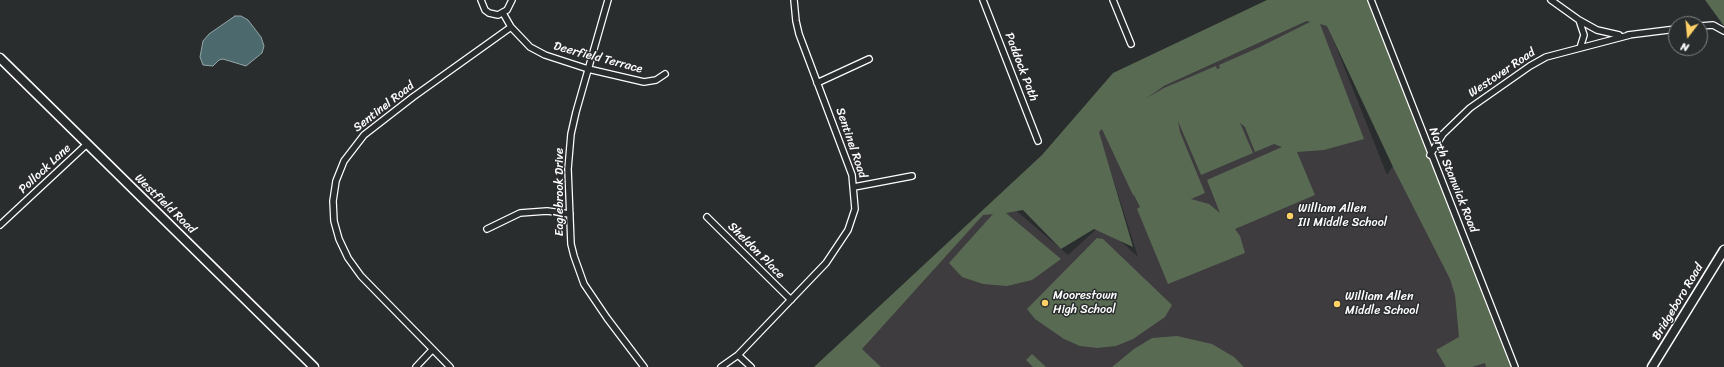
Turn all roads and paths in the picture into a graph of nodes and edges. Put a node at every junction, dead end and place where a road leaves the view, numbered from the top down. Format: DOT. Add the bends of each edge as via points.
graph roads {
  1 [pos="481,0"];
  2 [pos="512,0"];
  3 [pos="608,0"];
  4 [pos="794,0"];
  5 [pos="983,0"];
  6 [pos="1114,0"];
  7 [pos="1371,0"];
  8 [pos="1551,0"];
  9 [pos="503,13"];
  10 [pos="1579,20"];
  11 [pos="1708,26"];
  12 [pos="511,27"];
  13 [pos="1668,30"];
  14 [pos="1724,31"];
  15 [pos="1630,35"];
  16 [pos="1130,44"];
  17 [pos="1580,48"];
  18 [pos="0,58"];
  19 [pos="869,59"];
  20 [pos="588,68"];
  21 [pos="666,74"];
  22 [pos="817,83"];
  23 [pos="1038,141"];
  24 [pos="87,144"];
  25 [pos="1430,155"];
  26 [pos="912,176"];
  27 [pos="854,187"];
  28 [pos="570,214"];
  29 [pos="707,217"];
  30 [pos="0,225"];
  31 [pos="487,229"];
  32 [pos="1724,250"];
  33 [pos="790,300"];
  34 [pos="432,350"];
  35 [pos="738,355"];
  36 [pos="314,367"];
  37 [pos="416,367"];
  38 [pos="450,367"];
  39 [pos="644,367"];
  40 [pos="721,367"];
  41 [pos="751,367"];
  42 [pos="1515,367"];
  43 [pos="1652,367"];
  1 -- 9 [label="street" via="489,13"];
  2 -- 9 [label="street" via="510,7"];
  3 -- 20 [label="street, Eaglebrook Drive"];
  4 -- 22 [label="street, Sentinel Road" via="799,34"];
  5 -- 23 [label="street, Paddock Path"];
  6 -- 16 [label="street"];
  7 -- 25 [label="street, North Stanwick Road"];
  8 -- 10 [label="street"];
  9 -- 12 [label="street, Deerfield Terrace"];
  10 -- 15 [label="street" via="1615,36"];
  10 -- 17 [label="street" via="1584,34"];
  11 -- 14 [label="street"];
  12 -- 20 [label="street, Deerfield Terrace" via="530,47 545,55"];
  12 -- 34 [label="street, Sentinel Road" via="364,135 344,161 336,181 334,221 348,258 361,276"];
  13 -- 15 [label="street"];
  15 -- 17 [label="street, Westover Road"];
  17 -- 25 [label="street, Westover Road" via="1546,57 1490,92 1443,134"];
  18 -- 24 [label="street, Westfield Road"];
  19 -- 22 [label="street"];
  20 -- 21 [label="street, Deerfield Terrace" via="644,82 656,80"];
  20 -- 28 [label="street, Eaglebrook Drive" via="571,134 568,169"];
  22 -- 27 [label="street, Sentinel Road" via="844,150"];
  24 -- 30 [label="street, Pollock Lane"];
  24 -- 36 [label="street, Westfield Road"];
  25 -- 42 [label="street, North Stanwick Road"];
  26 -- 27 [label="street"];
  27 -- 33 [label="street, Sentinel Road" via="854,209 842,241 826,263"];
  28 -- 31 [label="street" via="547,211 520,213"];
  28 -- 39 [label="street, Eaglebrook Drive" via="574,256 584,284"];
  29 -- 33 [label="street, Sheldon Place"];
  32 -- 43 [label="street, Bridgeboro Road"];
  33 -- 35 [label="street, Sentinel Road"];
  34 -- 37 [label="street"];
  34 -- 38 [label="street, Sentinel Road"];
  35 -- 40 [label="street, Sentinel Road"];
  35 -- 41 [label="street"];
}
